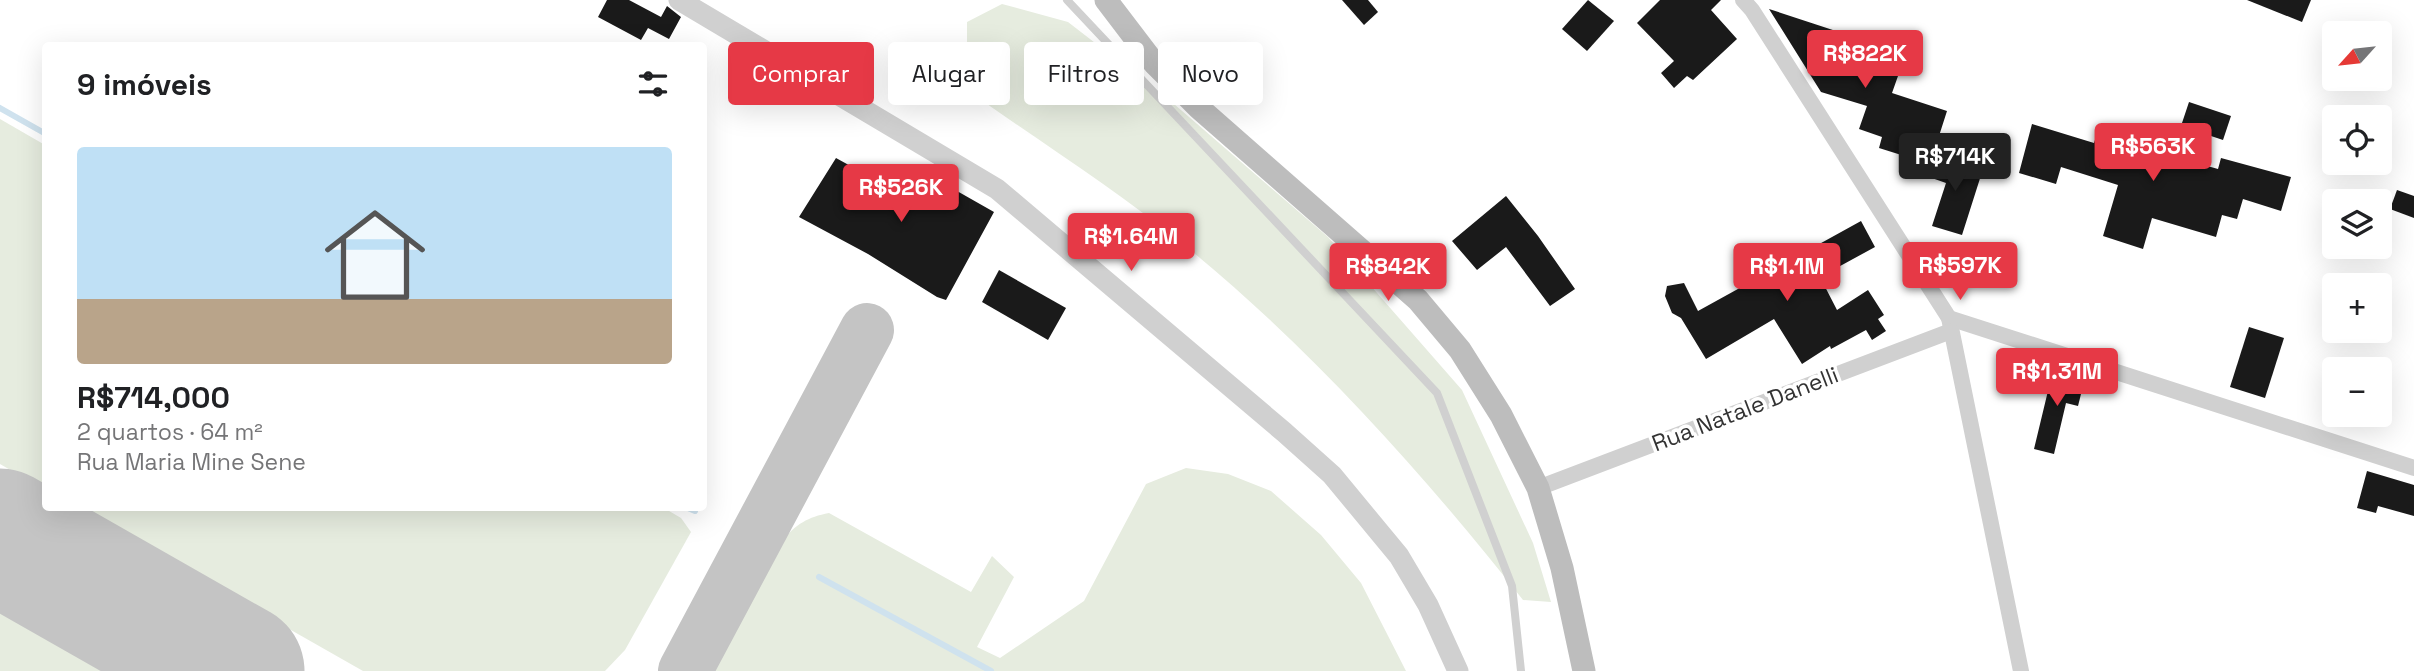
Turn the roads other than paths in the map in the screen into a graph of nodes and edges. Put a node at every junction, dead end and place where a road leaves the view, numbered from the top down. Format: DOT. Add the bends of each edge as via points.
graph roads {
  1 [pos="679,0"];
  2 [pos="1067,0"];
  3 [pos="1106,0"];
  4 [pos="1743,0"];
  5 [pos="1950,324"];
  6 [pos="2414,468"];
  7 [pos="1538,488"];
  8 [pos="1458,671"];
  9 [pos="1521,671"];
  10 [pos="1584,671"];
  11 [pos="2021,671"];
  1 -- 8 [label="street" via="997,189 1273,422 1332,475 1399,556"];
  2 -- 9 [label="lane" via="1437,393 1512,586"];
  3 -- 7 [label="main road" via="1154,63 1199,108 1418,300 1460,350 1501,415"];
  4 -- 5 [label="street"];
  5 -- 6 [label="street"];
  5 -- 7 [label="street, Rua Natale Danelli"];
  5 -- 11 [label="street"];
  7 -- 10 [label="main road" via="1562,568"];
}
